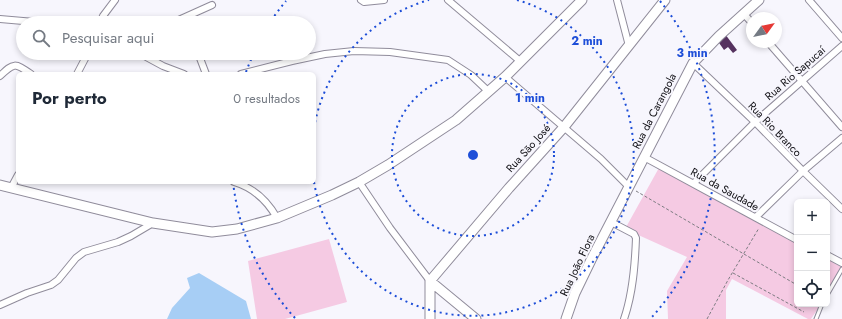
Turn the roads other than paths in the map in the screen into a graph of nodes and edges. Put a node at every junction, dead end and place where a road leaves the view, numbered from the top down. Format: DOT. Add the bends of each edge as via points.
graph roads {
  1 [pos="115,0"];
  2 [pos="361,0"];
  3 [pos="384,0"];
  4 [pos="448,0"];
  5 [pos="582,0"];
  6 [pos="618,0"];
  7 [pos="665,0"];
  8 [pos="759,0"];
  9 [pos="809,0"];
  10 [pos="212,5"];
  11 [pos="743,13"];
  12 [pos="103,16"];
  13 [pos="195,16"];
  14 [pos="746,16"];
  15 [pos="0,19"];
  16 [pos="16,20"];
  17 [pos="842,38"];
  18 [pos="629,46"];
  19 [pos="842,46"];
  20 [pos="773,48"];
  21 [pos="316,56"];
  22 [pos="84,60"];
  23 [pos="155,60"];
  24 [pos="202,60"];
  25 [pos="301,60"];
  26 [pos="520,61"];
  27 [pos="693,63"];
  28 [pos="28,72"];
  29 [pos="77,72"];
  30 [pos="179,72"];
  31 [pos="205,72"];
  32 [pos="253,72"];
  33 [pos="0,76"];
  34 [pos="505,77"];
  35 [pos="801,81"];
  36 [pos="490,92"];
  37 [pos="755,122"];
  38 [pos="564,126"];
  39 [pos="842,127"];
  40 [pos="842,138"];
  41 [pos="644,157"];
  42 [pos="803,172"];
  43 [pos="16,179"];
  44 [pos="359,182"];
  45 [pos="694,183"];
  46 [pos="242,184"];
  47 [pos="0,185"];
  48 [pos="629,187"];
  49 [pos="11,188"];
  50 [pos="842,209"];
  51 [pos="756,217"];
  52 [pos="277,218"];
  53 [pos="611,222"];
  54 [pos="153,224"];
  55 [pos="794,238"];
  56 [pos="830,258"];
  57 [pos="842,264"];
  58 [pos="842,269"];
  59 [pos="430,282"];
  60 [pos="830,290"];
  61 [pos="0,305"];
  62 [pos="821,307"];
  63 [pos="430,319"];
  64 [pos="476,319"];
  65 [pos="566,319"];
  66 [pos="624,319"];
  67 [pos="816,319"];
  1 -- 12 [label="street"];
  2 -- 3 [label="street"];
  4 -- 26 [label="street"];
  5 -- 26 [label="main road"];
  6 -- 18 [label="street"];
  7 -- 18 [label="main road, Rua São José"];
  8 -- 11 [label="main road, Rua da Carangola"];
  9 -- 17 [label="street"];
  10 -- 13 [label="street"];
  11 -- 14 [label="street"];
  11 -- 27 [label="main road, Rua da Carangola"];
  15 -- 16 [label="street"];
  18 -- 38 [label="main road, Rua São José"];
  19 -- 35 [label="street, Rua Rio Sapucaí"];
  20 -- 35 [label="street"];
  21 -- 36 [label="street" via="354,51 390,52 448,60 471,75"];
  22 -- 29 [label="street"];
  23 -- 30 [label="street"];
  24 -- 31 [label="street"];
  25 -- 32 [label="street"];
  26 -- 34 [label="main road"];
  27 -- 37 [label="street, Rua Rio Branco"];
  27 -- 41 [label="main road, Rua da Carangola"];
  28 -- 33 [label="street" via="15,64"];
  34 -- 36 [label="main road"];
  34 -- 38 [label="street"];
  35 -- 37 [label="street, Rua Rio Sapucaí"];
  35 -- 39 [label="street"];
  36 -- 44 [label="main road" via="449,124"];
  37 -- 42 [label="street, Rua Rio Branco"];
  37 -- 45 [label="street, Rua Rio Sapucaí"];
  38 -- 48 [label="street"];
  38 -- 59 [label="main road, Rua São José"];
  40 -- 42 [label="street"];
  41 -- 45 [label="street, Rua da Saudade"];
  41 -- 48 [label="main road, Rua da Carangola"];
  42 -- 50 [label="street, Rua Rio Branco"];
  42 -- 51 [label="street"];
  43 -- 49 [label="street"];
  44 -- 52 [label="main road"];
  44 -- 59 [label="street"];
  45 -- 51 [label="street, Rua da Saudade"];
  46 -- 52 [label="street" via="256,192 272,208"];
  47 -- 49 [label="main road"];
  48 -- 53 [label="main road, Rua João Flora"];
  49 -- 54 [label="main road"];
  51 -- 55 [label="street, Rua da Saudade"];
  52 -- 54 [label="main road" via="237,229 212,232"];
  53 -- 65 [label="main road, Rua João Flora" via="575,293"];
  53 -- 66 [label="street" via="634,234 636,238 631,291"];
  54 -- 61 [label="street" via="118,242 84,252 76,258 64,275 51,285"];
  56 -- 57 [label="street"];
  58 -- 60 [label="lane"];
  59 -- 63 [label="main road"];
  59 -- 64 [label="main road"];
  62 -- 67 [label="lane"];
}
